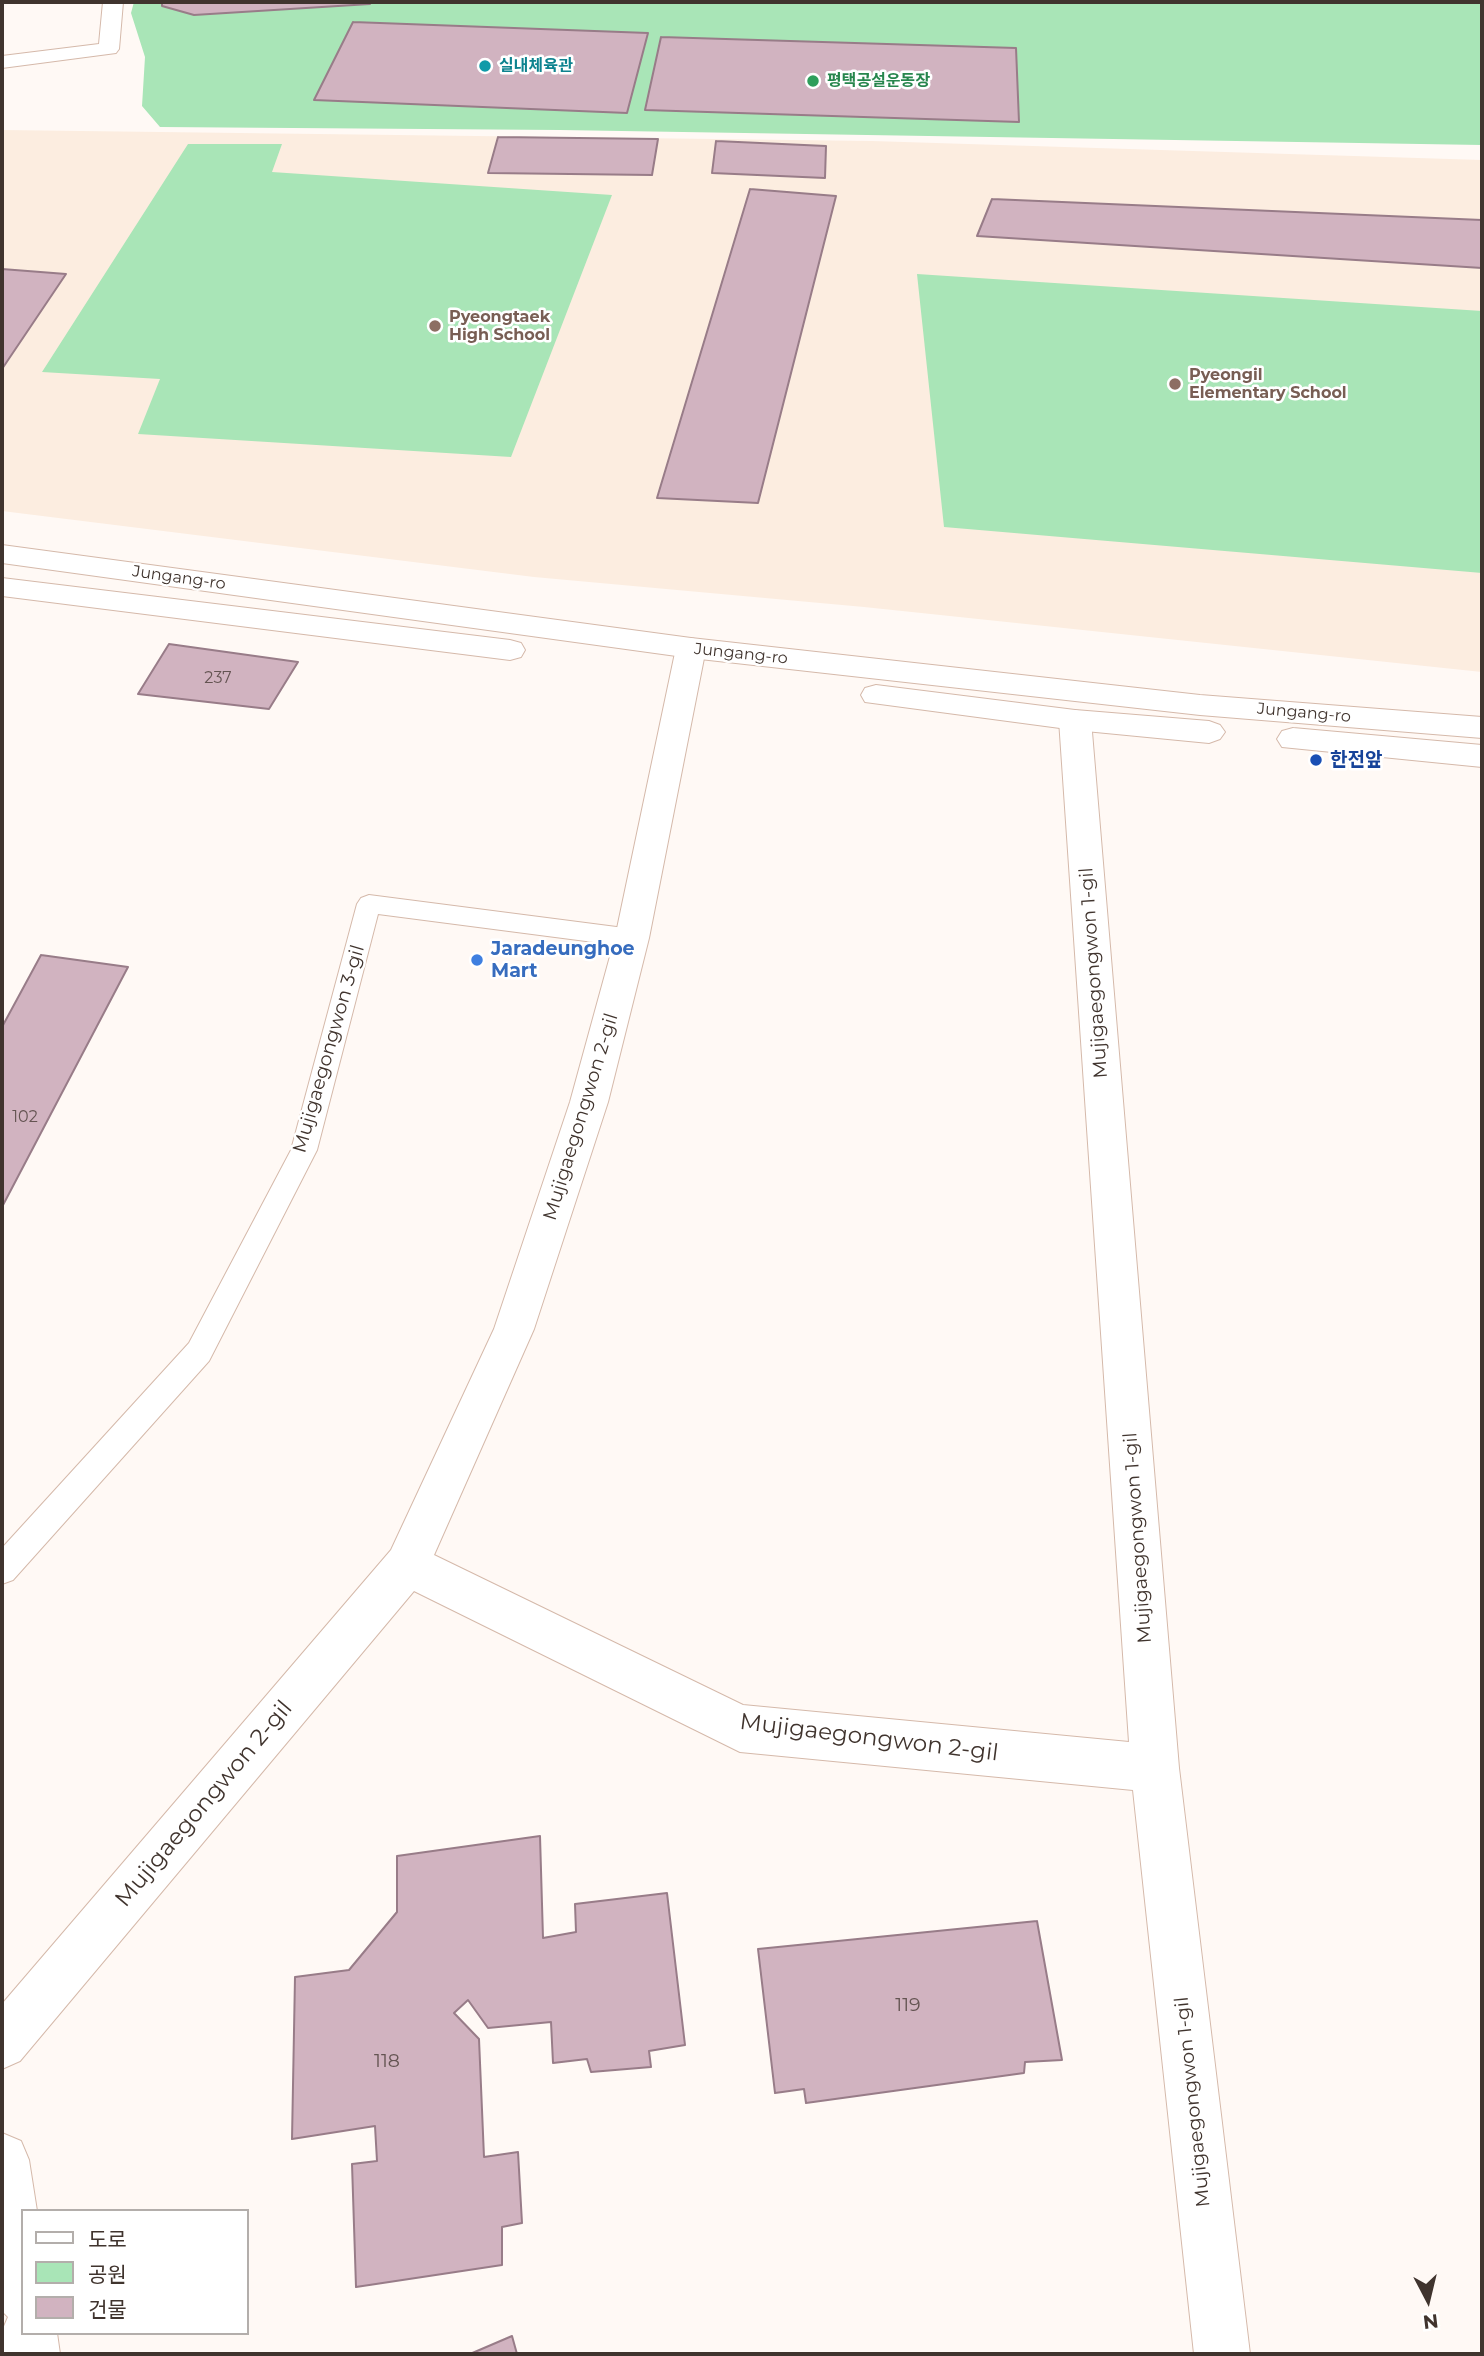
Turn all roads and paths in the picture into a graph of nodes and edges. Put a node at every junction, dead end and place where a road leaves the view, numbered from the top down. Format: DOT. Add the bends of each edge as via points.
graph roads {
  1 [pos="113,2"];
  2 [pos="2,62"];
  3 [pos="2,554"];
  4 [pos="2,587"];
  5 [pos="689,660"];
  6 [pos="1075,720"];
  7 [pos="1482,728"];
  8 [pos="1482,756"];
  9 [pos="632,938"];
  10 [pos="407,1565"];
  11 [pos="2,1570"];
  12 [pos="1156,1768"];
  13 [pos="2,2043"];
  14 [pos="2,2160"];
  15 [pos="21,2282"];
  16 [pos="29,2335"];
  17 [pos="32,2354"];
  18 [pos="1222,2354"];
  1 -- 2 [label="street" via="109,49"];
  3 -- 5 [label="street, Jungang-ro"];
  4 -- 5 [label="street, Jungang-ro"];
  5 -- 6 [label="street, Jungang-ro"];
  5 -- 7 [label="street, Jungang-ro"];
  5 -- 9 [label="street, Mujigaegongwon 2-gil"];
  6 -- 8 [label="street, Jungang-ro"];
  6 -- 12 [label="street, Mujigaegongwon 1-gil"];
  9 -- 10 [label="street, Mujigaegongwon 2-gil" via="589,1102 514,1329"];
  9 -- 11 [label="lane, Mujigaegongwon 3-gil" via="369,904 304,1150 199,1352"];
  10 -- 12 [label="street, Mujigaegongwon 2-gil" via="740,1728"];
  10 -- 13 [label="street, Mujigaegongwon 2-gil"];
  12 -- 18 [label="street, Mujigaegongwon 1-gil"];
  14 -- 15 [label="street"];
  16 -- 17 [label="street"];
}
